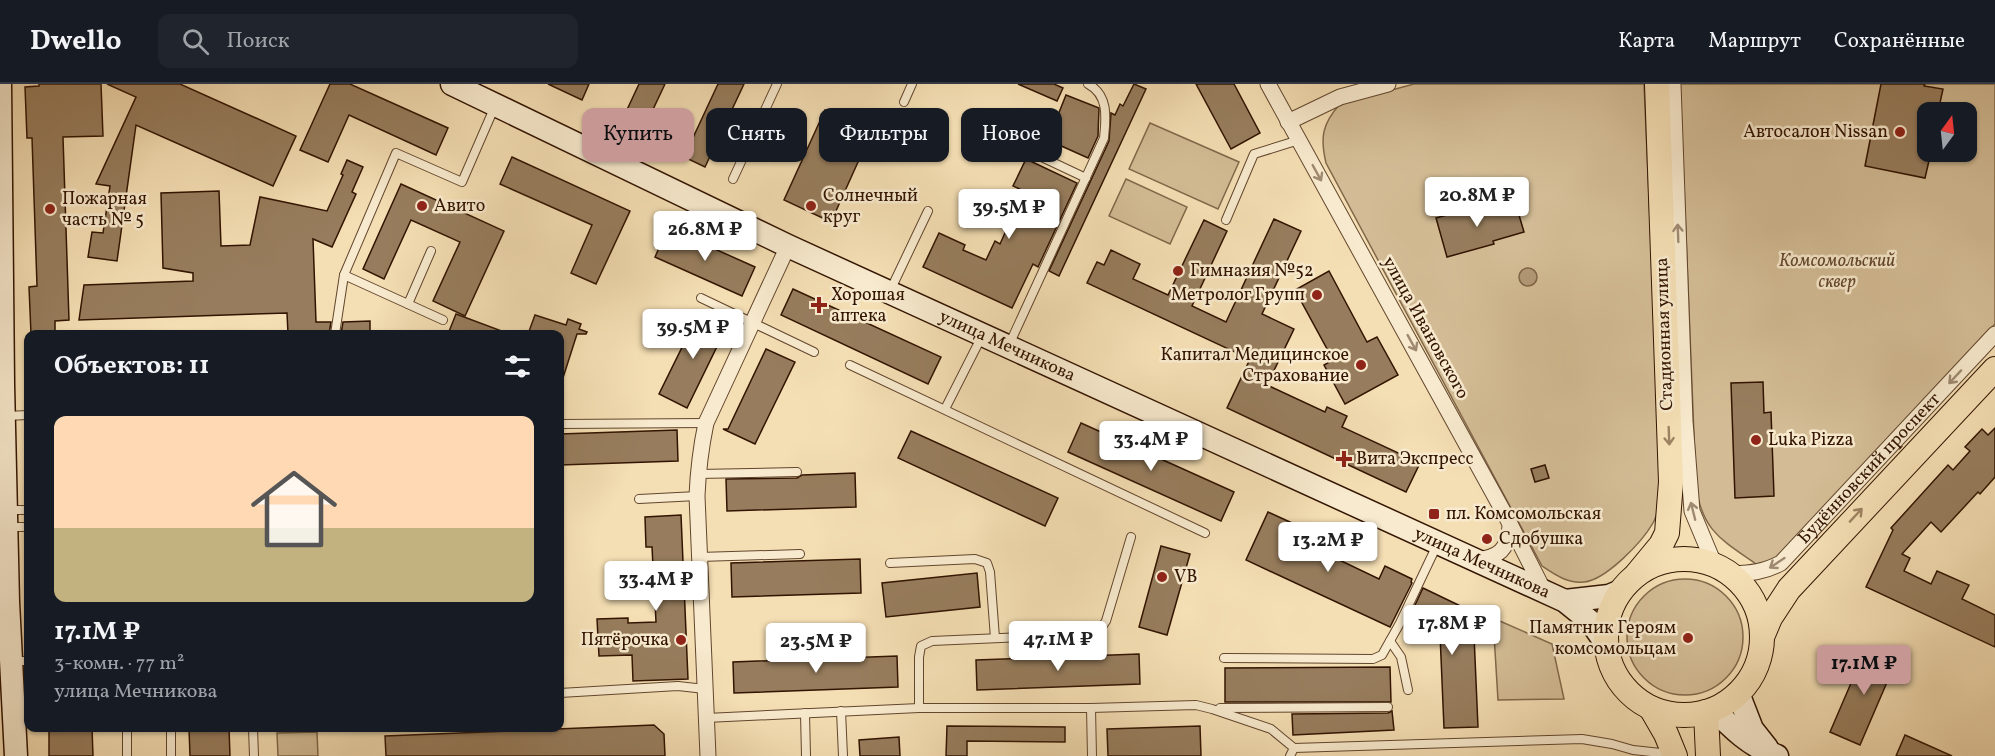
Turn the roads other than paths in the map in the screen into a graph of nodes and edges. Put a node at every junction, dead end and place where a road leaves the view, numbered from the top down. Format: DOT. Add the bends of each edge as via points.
graph roads {
  1 [pos="0,84"];
  2 [pos="452,84"];
  3 [pos="777,84"];
  4 [pos="912,84"];
  5 [pos="1088,84"];
  6 [pos="1268,84"];
  7 [pos="1388,84"];
  8 [pos="1657,84"];
  9 [pos="1673,84"];
  10 [pos="904,102"];
  11 [pos="496,105"];
  12 [pos="1288,122"];
  13 [pos="0,123"];
  14 [pos="1299,140"];
  15 [pos="1052,162"];
  16 [pos="1086,178"];
  17 [pos="733,179"];
  18 [pos="928,211"];
  19 [pos="1226,220"];
  20 [pos="788,246"];
  21 [pos="431,251"];
  22 [pos="344,275"];
  23 [pos="890,292"];
  24 [pos="701,298"];
  25 [pos="408,304"];
  26 [pos="443,320"];
  27 [pos="752,323"];
  28 [pos="336,330"];
  29 [pos="1995,334"];
  30 [pos="983,335"];
  31 [pos="1008,347"];
  32 [pos="814,352"];
  33 [pos="850,365"];
  34 [pos="1995,369"];
  35 [pos="1,384"];
  36 [pos="945,410"];
  37 [pos="24,415"];
  38 [pos="4,416"];
  39 [pos="706,423"];
  40 [pos="564,424"];
  41 [pos="3,454"];
  42 [pos="797,472"];
  43 [pos="698,474"];
  44 [pos="697,496"];
  45 [pos="639,499"];
  46 [pos="18,518"];
  47 [pos="1510,527"];
  48 [pos="1205,533"];
  49 [pos="1131,537"];
  50 [pos="1438,544"];
  51 [pos="800,554"];
  52 [pos="699,557"];
  53 [pos="1473,560"];
  54 [pos="890,563"];
  55 [pos="1722,570"];
  56 [pos="1629,583"];
  57 [pos="1555,597"];
  58 [pos="4,601"];
  59 [pos="1762,637"];
  60 [pos="995,638"];
  61 [pos="1390,641"];
  62 [pos="1605,642"];
  63 [pos="13,654"];
  64 [pos="1224,657"];
  65 [pos="705,689"];
  66 [pos="1408,690"];
  67 [pos="564,693"];
  68 [pos="1738,693"];
  69 [pos="1388,707"];
  70 [pos="919,708"];
  71 [pos="1091,708"];
  72 [pos="1212,708"];
  73 [pos="1651,708"];
  74 [pos="842,711"];
  75 [pos="1710,711"];
  76 [pos="805,713"];
  77 [pos="706,718"];
  78 [pos="127,732"];
  79 [pos="171,732"];
  80 [pos="253,732"];
  81 [pos="1294,748"];
  82 [pos="1674,755"];
  83 [pos="1774,755"];
  84 [pos="16,756"];
  85 [pos="128,756"];
  86 [pos="171,756"];
  87 [pos="254,756"];
  88 [pos="708,756"];
  89 [pos="806,756"];
  90 [pos="843,756"];
  91 [pos="1092,756"];
  92 [pos="1290,756"];
  93 [pos="1708,756"];
  1 -- 13 [label="main road"];
  2 -- 11 [label="main road, улица Мечникова"];
  3 -- 17 [label="lane"];
  4 -- 10 [label="lane"];
  5 -- 16 [label="lane" via="1103,99 1106,116 1104,138"];
  6 -- 12 [label="street, улица Ивановского"];
  7 -- 12 [label="street" via="1340,97"];
  8 -- 56 [label="main road, Стадионная улица, one-way" via="1671,482 1667,532"];
  55 -- 9 [label="street, Стадионная улица, one-way" via="1692,512"];
  11 -- 20 [label="main road, улица Мечникова"];
  11 -- 22 [label="lane" via="462,182 396,153"];
  12 -- 14 [label="street, улица Ивановского"];
  13 -- 35 [label="main road"];
  14 -- 19 [label="lane" via="1254,154"];
  14 -- 47 [label="street, улица Ивановского, one-way"];
  15 -- 16 [label="lane"];
  16 -- 31 [label="lane"];
  18 -- 23 [label="lane"];
  20 -- 23 [label="main road, улица Мечникова"];
  20 -- 27 [label="street"];
  21 -- 25 [label="lane"];
  22 -- 25 [label="lane"];
  22 -- 28 [label="lane"];
  23 -- 30 [label="main road, улица Мечникова"];
  24 -- 27 [label="lane"];
  25 -- 26 [label="lane"];
  27 -- 32 [label="lane"];
  27 -- 39 [label="street"];
  29 -- 55 [label="street, Будённовский проспект, one-way" via="1781,562 1756,573"];
  30 -- 31 [label="main road, улица Мечникова"];
  30 -- 36 [label="lane"];
  31 -- 50 [label="main road, улица Мечникова"];
  33 -- 36 [label="lane"];
  59 -- 34 [label="main road, Будённовский проспект, one-way" via="1789,589"];
  35 -- 38 [label="main road"];
  36 -- 48 [label="lane"];
  37 -- 38 [label="lane"];
  38 -- 41 [label="main road"];
  39 -- 40 [label="lane"];
  39 -- 43 [label="street"];
  41 -- 46 [label="main road"];
  42 -- 43 [label="lane"];
  43 -- 44 [label="street"];
  44 -- 45 [label="lane"];
  44 -- 52 [label="street"];
  46 -- 58 [label="main road"];
  47 -- 53 [label="street" via="1502,552"];
  47 -- 57 [label="street, улица Ивановского"];
  49 -- 60 [label="lane" via="1106,621 1097,634"];
  50 -- 53 [label="main road, улица Мечникова"];
  50 -- 61 [label="lane"];
  51 -- 52 [label="lane"];
  52 -- 65 [label="street"];
  53 -- 57 [label="main road, улица Мечникова"];
  54 -- 60 [label="lane" via="975,559 987,563"];
  55 -- 56 [label="main road" via="1700,561 1676,560 1656,564"];
  55 -- 59 [label="main road" via="1741,584 1755,606"];
  56 -- 57 [label="main road, улица Мечникова" via="1609,596"];
  56 -- 62 [label="main road" via="1609,615"];
  57 -- 62 [label="main road, улица Мечникова" via="1591,622"];
  58 -- 63 [label="main road"];
  59 -- 68 [label="main road" via="1751,677"];
  60 -- 70 [label="lane" via="932,641 921,646"];
  61 -- 64 [label="lane" via="1382,655 1373,659"];
  61 -- 66 [label="lane" via="1401,657"];
  62 -- 73 [label="main road" via="1612,669 1622,686"];
  63 -- 84 [label="main road"];
  65 -- 67 [label="lane" via="678,686"];
  65 -- 77 [label="street"];
  68 -- 75 [label="main road"];
  68 -- 83 [label="main road" via="1752,729"];
  69 -- 72 [label="lane"];
  70 -- 71 [label="lane"];
  70 -- 74 [label="lane"];
  71 -- 72 [label="lane"];
  71 -- 91 [label="lane"];
  72 -- 81 [label="lane" via="1271,729"];
  73 -- 75 [label="main road" via="1691,715"];
  73 -- 82 [label="main road"];
  74 -- 76 [label="lane"];
  74 -- 90 [label="lane"];
  75 -- 83 [label="main road" via="1746,740"];
  75 -- 93 [label="main road"];
  76 -- 77 [label="lane"];
  76 -- 89 [label="lane"];
  77 -- 88 [label="street"];
  78 -- 85 [label="lane"];
  79 -- 86 [label="lane"];
  80 -- 87 [label="lane"];
  81 -- 82 [label="lane" via="1581,739"];
  81 -- 92 [label="lane"];
}
